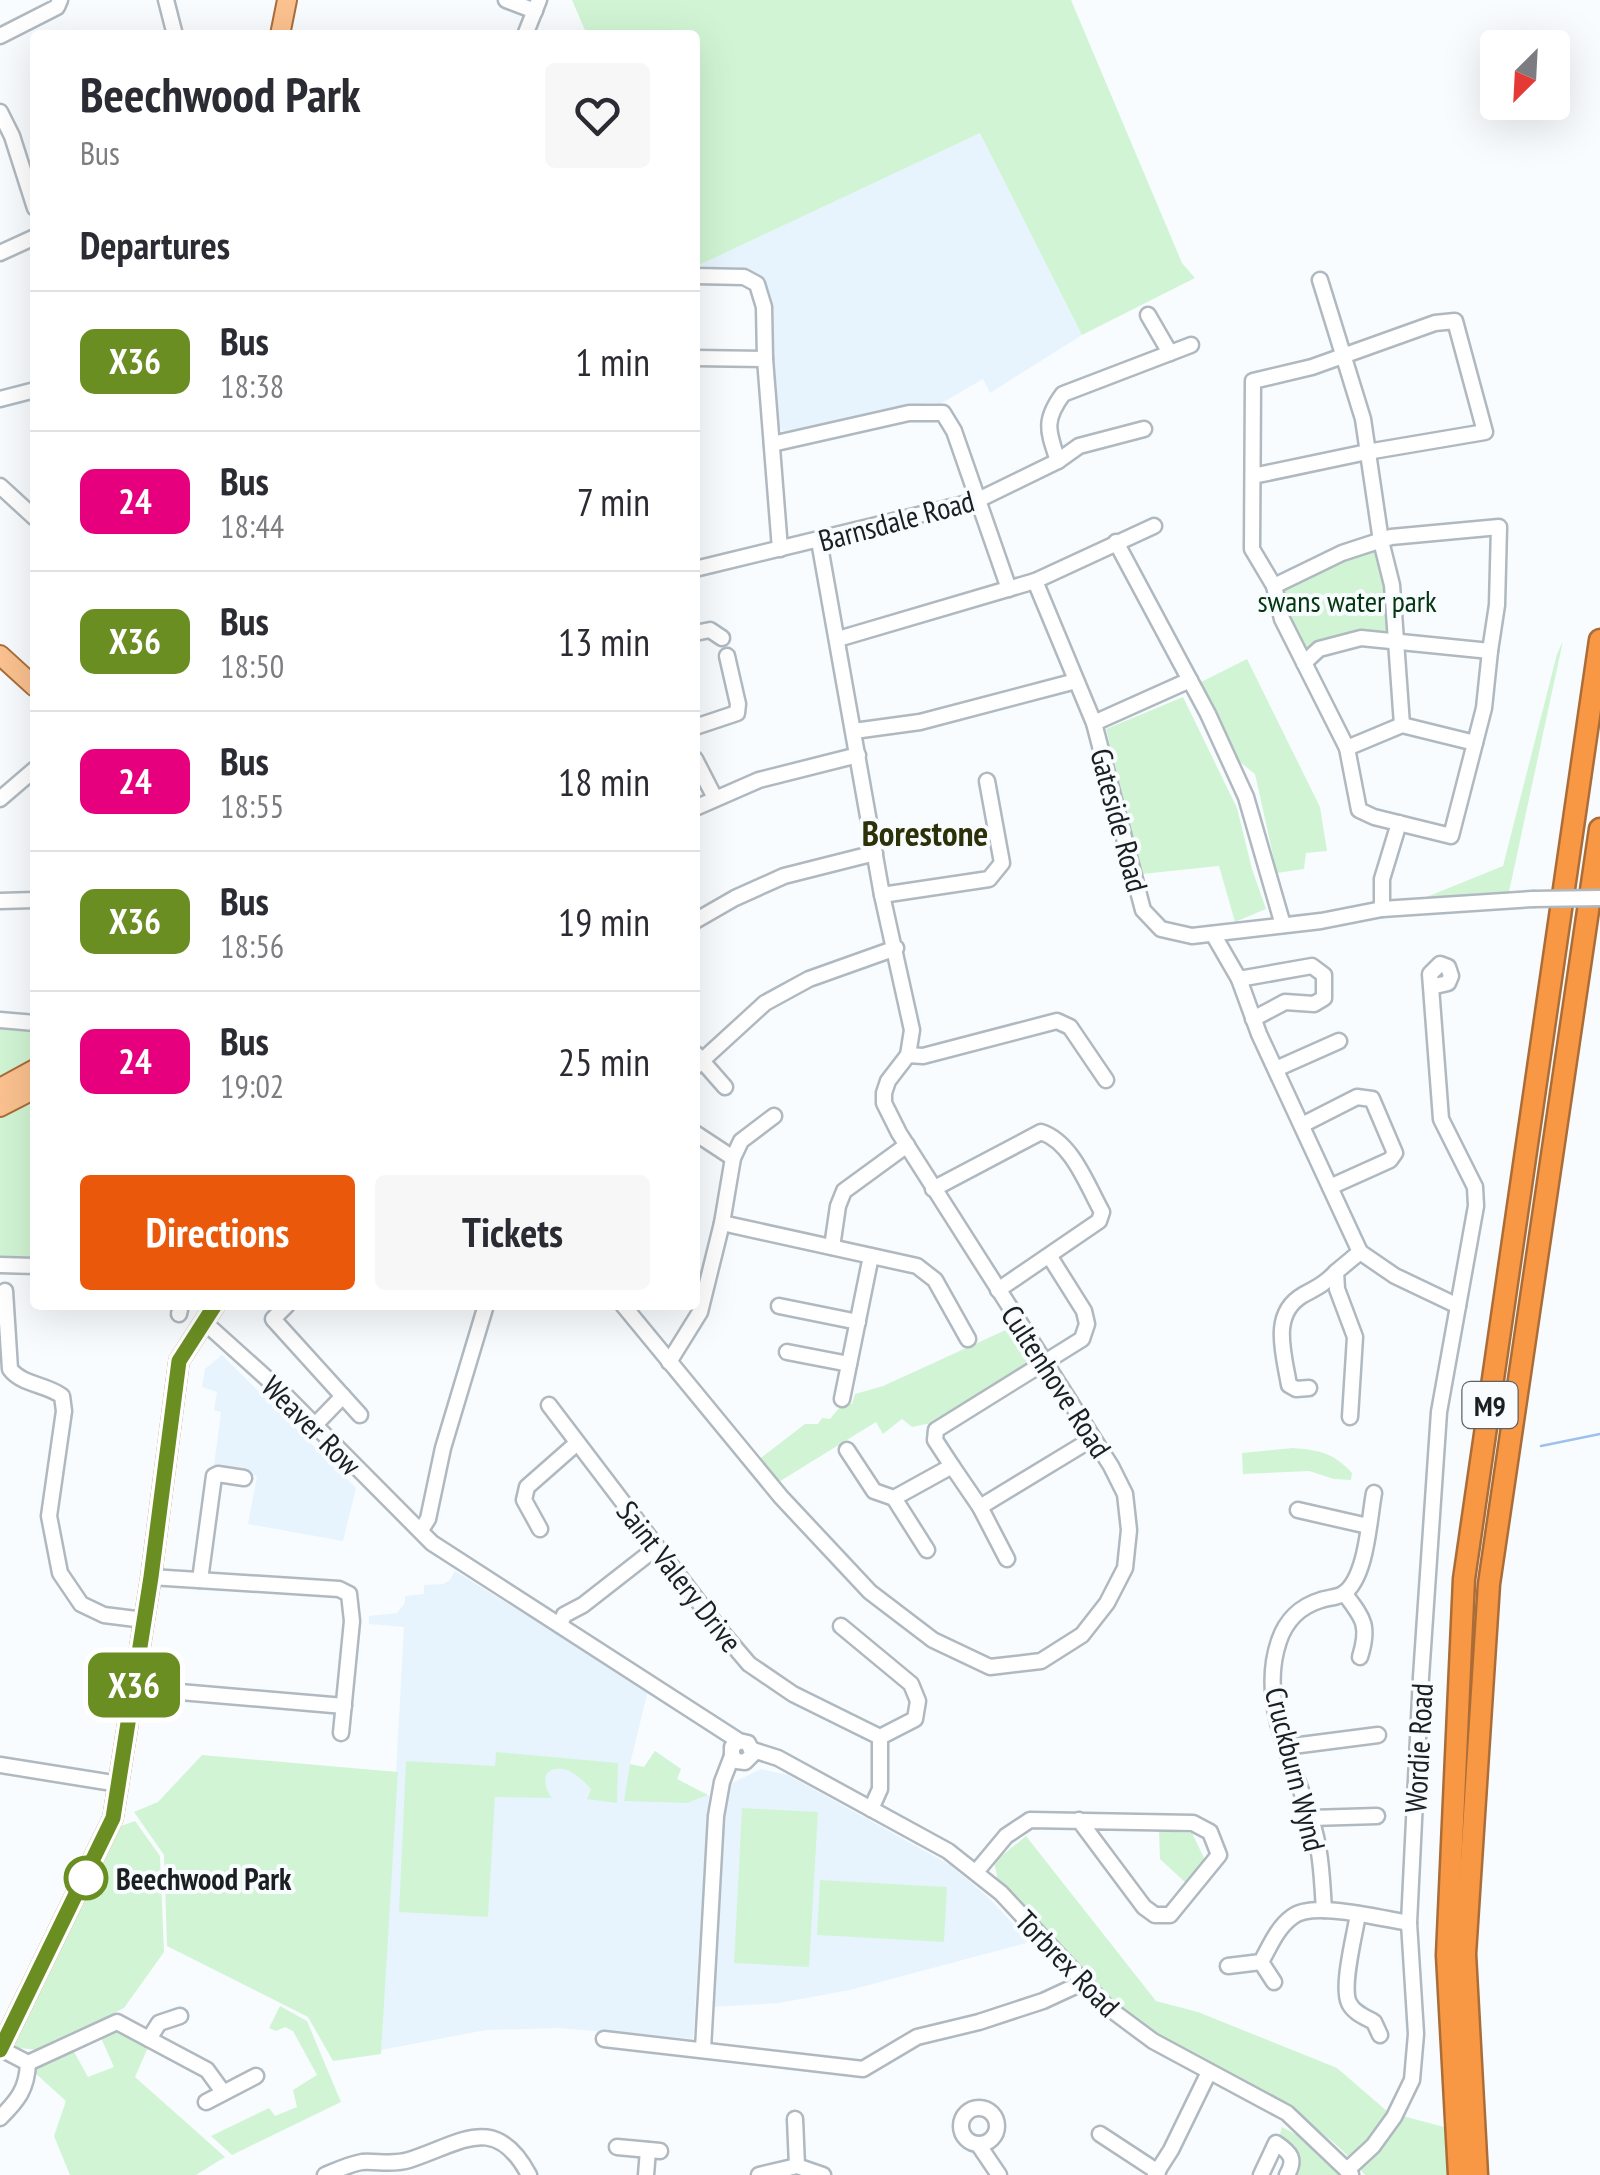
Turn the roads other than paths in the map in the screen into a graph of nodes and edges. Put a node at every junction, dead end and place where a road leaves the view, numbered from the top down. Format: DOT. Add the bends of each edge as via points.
graph roads {
  1 [pos="60,0"];
  2 [pos="166,0"];
  3 [pos="287,0"];
  4 [pos="506,0"];
  5 [pos="537,5"];
  6 [pos="174,30"];
  7 [pos="281,30"];
  8 [pos="527,30"];
  9 [pos="0,36"];
  10 [pos="0,112"];
  11 [pos="30,190"];
  12 [pos="30,239"];
  13 [pos="0,252"];
  14 [pos="700,276"];
  15 [pos="1320,280"];
  16 [pos="1148,315"];
  17 [pos="1190,345"];
  18 [pos="1170,353"];
  19 [pos="1342,356"];
  20 [pos="700,358"];
  21 [pos="765,359"];
  22 [pos="30,391"];
  23 [pos="0,399"];
  24 [pos="1144,429"];
  25 [pos="772,444"];
  26 [pos="1367,452"];
  27 [pos="1058,461"];
  28 [pos="1252,476"];
  29 [pos="0,486"];
  30 [pos="976,502"];
  31 [pos="30,513"];
  32 [pos="1154,526"];
  33 [pos="819,541"];
  34 [pos="1381,541"];
  35 [pos="1116,542"];
  36 [pos="780,549"];
  37 [pos="700,567"];
  38 [pos="1034,581"];
  39 [pos="1274,586"];
  40 [pos="1009,590"];
  41 [pos="700,632"];
  42 [pos="722,638"];
  43 [pos="838,639"];
  44 [pos="1396,640"];
  45 [pos="1600,640"];
  46 [pos="1490,651"];
  47 [pos="0,655"];
  48 [pos="727,656"];
  49 [pos="1304,662"];
  50 [pos="1190,680"];
  51 [pos="1076,681"];
  52 [pos="30,682"];
  53 [pos="1094,723"];
  54 [pos="1402,724"];
  55 [pos="700,725"];
  56 [pos="854,730"];
  57 [pos="1475,743"];
  58 [pos="1347,748"];
  59 [pos="858,754"];
  60 [pos="700,768"];
  61 [pos="30,775"];
  62 [pos="987,780"];
  63 [pos="715,798"];
  64 [pos="0,799"];
  65 [pos="700,806"];
  66 [pos="1399,823"];
  67 [pos="1600,828"];
  68 [pos="875,854"];
  69 [pos="882,896"];
  70 [pos="1600,898"];
  71 [pos="30,900"];
  72 [pos="0,901"];
  73 [pos="1382,909"];
  74 [pos="700,918"];
  75 [pos="1283,925"];
  76 [pos="1213,934"];
  77 [pos="896,948"];
  78 [pos="1239,979"];
  79 [pos="1431,987"];
  80 [pos="1252,1019"];
  81 [pos="0,1020"];
  82 [pos="30,1023"];
  83 [pos="1339,1042"];
  84 [pos="908,1056"];
  85 [pos="700,1058"];
  86 [pos="700,1063"];
  87 [pos="1276,1069"];
  88 [pos="30,1072"];
  89 [pos="1106,1080"];
  90 [pos="0,1088"];
  91 [pos="725,1088"];
  92 [pos="30,1092"];
  93 [pos="0,1107"];
  94 [pos="774,1116"];
  95 [pos="1302,1125"];
  96 [pos="700,1136"];
  97 [pos="907,1146"];
  98 [pos="733,1158"];
  99 [pos="1330,1187"];
  100 [pos="934,1189"];
  101 [pos="722,1223"];
  102 [pos="832,1247"];
  103 [pos="1360,1252"];
  104 [pos="871,1256"];
  105 [pos="1050,1257"];
  106 [pos="700,1261"];
  107 [pos="0,1265"];
  108 [pos="712,1265"];
  109 [pos="30,1266"];
  110 [pos="1336,1272"];
  111 [pos="998,1290"];
  112 [pos="5,1291"];
  113 [pos="780,1306"];
  114 [pos="1458,1306"];
  115 [pos="211,1310"];
  116 [pos="282,1310"];
  117 [pos="484,1310"];
  118 [pos="627,1310"];
  119 [pos="203,1321"];
  120 [pos="858,1322"];
  121 [pos="968,1339"];
  122 [pos="787,1352"];
  123 [pos="1044,1361"];
  124 [pos="669,1362"];
  125 [pos="849,1364"];
  126 [pos="1309,1388"];
  127 [pos="343,1396"];
  128 [pos="842,1398"];
  129 [pos="549,1405"];
  130 [pos="360,1415"];
  131 [pos="1350,1417"];
  132 [pos="314,1426"];
  133 [pos="1092,1439"];
  134 [pos="577,1443"];
  135 [pos="847,1450"];
  136 [pos="952,1466"];
  137 [pos="244,1478"];
  138 [pos="1374,1493"];
  139 [pos="894,1498"];
  140 [pos="980,1506"];
  141 [pos="1298,1510"];
  142 [pos="1368,1526"];
  143 [pos="540,1528"];
  144 [pos="421,1530"];
  145 [pos="656,1548"];
  146 [pos="927,1550"];
  147 [pos="1006,1559"];
  148 [pos="151,1577"];
  149 [pos="200,1580"];
  150 [pos="1344,1593"];
  151 [pos="144,1620"];
  152 [pos="560,1625"];
  153 [pos="840,1626"];
  154 [pos="1360,1658"];
  155 [pos="133,1688"];
  156 [pos="344,1706"];
  157 [pos="342,1734"];
  158 [pos="1378,1734"];
  159 [pos="880,1738"];
  160 [pos="1285,1747"];
  161 [pos="742,1752"];
  162 [pos="0,1765"];
  163 [pos="119,1784"];
  164 [pos="1357,1797"];
  165 [pos="871,1809"];
  166 [pos="1356,1816"];
  167 [pos="1376,1816"];
  168 [pos="1311,1818"];
  169 [pos="1079,1820"];
  170 [pos="976,1872"];
  171 [pos="1324,1910"];
  172 [pos="1358,1914"];
  173 [pos="1409,1923"];
  174 [pos="1261,1962"];
  175 [pos="1228,1966"];
  176 [pos="1274,1982"];
  177 [pos="1082,1984"];
  178 [pos="1331,1998"];
  179 [pos="1348,2001"];
  180 [pos="180,2016"];
  181 [pos="1380,2035"];
  182 [pos="148,2039"];
  183 [pos="604,2039"];
  184 [pos="0,2050"];
  185 [pos="703,2050"];
  186 [pos="28,2063"];
  187 [pos="1209,2072"];
  188 [pos="256,2076"];
  189 [pos="223,2092"];
  190 [pos="206,2102"];
  191 [pos="0,2118"];
  192 [pos="796,2119"];
  193 [pos="1100,2134"];
  194 [pos="978,2144"];
  195 [pos="616,2148"];
  196 [pos="797,2166"];
  197 [pos="356,2169"];
  198 [pos="1349,2173"];
  199 [pos="1156,2174"];
  200 [pos="325,2175"];
  201 [pos="530,2175"];
  202 [pos="646,2175"];
  203 [pos="759,2175"];
  204 [pos="823,2175"];
  205 [pos="999,2175"];
  206 [pos="1261,2175"];
  207 [pos="1288,2175"];
  208 [pos="1459,2175"];
  209 [pos="1477,2175"];
  1 -- 9 [label="street"];
  2 -- 6 [label="street"];
  3 -- 7 [label="main road"];
  4 -- 5 [label="street"];
  5 -- 8 [label="street"];
  10 -- 11 [label="street"];
  12 -- 13 [label="street"];
  14 -- 21 [label="street" via="744,277 758,284"];
  15 -- 19 [label="street"];
  16 -- 18 [label="street"];
  17 -- 18 [label="street"];
  18 -- 27 [label="street" via="1063,394 1050,410 1048,428"];
  19 -- 26 [label="street"];
  19 -- 26 [label="street" via="1455,321 1478,402 1485,432"];
  19 -- 28 [label="street" via="1253,381"];
  20 -- 21 [label="street"];
  21 -- 25 [label="street"];
  22 -- 23 [label="street"];
  24 -- 27 [label="street, Barnsdale Road" via="1079,446"];
  25 -- 30 [label="street" via="942,413"];
  25 -- 36 [label="street"];
  26 -- 28 [label="street"];
  26 -- 34 [label="street"];
  27 -- 30 [label="street, Barnsdale Road"];
  28 -- 39 [label="street" via="1252,549"];
  29 -- 31 [label="street"];
  30 -- 33 [label="street, Barnsdale Road"];
  30 -- 40 [label="street"];
  32 -- 35 [label="street"];
  33 -- 36 [label="street, Barnsdale Road"];
  33 -- 43 [label="street"];
  34 -- 39 [label="street"];
  34 -- 44 [label="street"];
  34 -- 46 [label="street" via="1498,528"];
  35 -- 38 [label="street"];
  35 -- 50 [label="street"];
  36 -- 37 [label="street, Barnsdale Road"];
  38 -- 40 [label="street"];
  38 -- 51 [label="street, Gateside Road"];
  39 -- 49 [label="street"];
  40 -- 43 [label="street"];
  41 -- 42 [label="street"];
  43 -- 56 [label="street"];
  44 -- 46 [label="street"];
  44 -- 49 [label="street" via="1350,640 1319,648"];
  44 -- 54 [label="street"];
  45 -- 208 [label="highway, M9" via="1464,1579 1447,1955"];
  46 -- 57 [label="street"];
  47 -- 52 [label="main road"];
  48 -- 55 [label="street" via="736,712"];
  49 -- 58 [label="street"];
  50 -- 53 [label="street"];
  50 -- 75 [label="street" via="1246,797"];
  51 -- 53 [label="street, Gateside Road"];
  51 -- 56 [label="street" via="920,722"];
  53 -- 76 [label="street, Gateside Road" via="1143,910 1162,928"];
  54 -- 57 [label="street"];
  54 -- 58 [label="street"];
  56 -- 59 [label="street"];
  57 -- 66 [label="street" via="1451,836"];
  58 -- 66 [label="street" via="1359,810"];
  59 -- 63 [label="street"];
  59 -- 68 [label="street"];
  60 -- 63 [label="street"];
  61 -- 64 [label="street"];
  62 -- 69 [label="street" via="1002,863 989,879"];
  63 -- 65 [label="street"];
  66 -- 73 [label="street" via="1382,879"];
  67 -- 209 [label="highway, M9" via="1489,1584 1465,1954"];
  68 -- 69 [label="street"];
  68 -- 74 [label="street" via="784,876"];
  69 -- 77 [label="street"];
  70 -- 73 [label="street, Gateside Road, bridge"];
  71 -- 72 [label="street"];
  73 -- 75 [label="street, Gateside Road"];
  75 -- 76 [label="street, Gateside Road"];
  76 -- 78 [label="street"];
  77 -- 84 [label="street" via="912,1030"];
  77 -- 85 [label="street" via="809,979 765,1004"];
  78 -- 80 [label="street"];
  78 -- 80 [label="street" via="1312,966 1324,975 1324,998 1285,1002"];
  79 -- 114 [label="street, Wordie Road" via="1441,1119 1475,1188"];
  80 -- 87 [label="street"];
  81 -- 82 [label="street"];
  83 -- 87 [label="street"];
  84 -- 89 [label="street" via="1057,1021 1070,1027"];
  84 -- 97 [label="street, Cultenhove Road" via="884,1092"];
  86 -- 91 [label="street"];
  87 -- 95 [label="street"];
  88 -- 90 [label="main road"];
  92 -- 93 [label="main road"];
  94 -- 98 [label="street" via="741,1141"];
  95 -- 99 [label="street"];
  95 -- 99 [label="street" via="1357,1097 1372,1099 1394,1153"];
  96 -- 98 [label="street"];
  97 -- 100 [label="street, Cultenhove Road"];
  97 -- 102 [label="street" via="844,1192"];
  98 -- 101 [label="street"];
  99 -- 103 [label="street"];
  100 -- 105 [label="street" via="1034,1134 1052,1136 1102,1212 1092,1229"];
  100 -- 111 [label="street, Cultenhove Road"];
  101 -- 102 [label="street"];
  101 -- 108 [label="street"];
  102 -- 104 [label="street"];
  103 -- 110 [label="street"];
  103 -- 114 [label="street"];
  104 -- 120 [label="street"];
  104 -- 121 [label="street" via="917,1266 935,1280"];
  105 -- 111 [label="street"];
  105 -- 123 [label="street" via="1087,1324 1082,1339"];
  106 -- 108 [label="street"];
  107 -- 109 [label="street"];
  108 -- 124 [label="street" via="700,1312"];
  110 -- 126 [label="street" via="1291,1304 1282,1320 1288,1385"];
  110 -- 131 [label="street" via="1354,1337"];
  111 -- 123 [label="street, Cultenhove Road"];
  112 -- 151 [label="street" via="10,1369 62,1396 49,1516 60,1573 81,1604"];
  113 -- 120 [label="street"];
  114 -- 173 [label="street, Wordie Road" via="1440,1412"];
  115 -- 119 [label="main road"];
  116 -- 127 [label="street" via="274,1318"];
  117 -- 144 [label="street"];
  118 -- 124 [label="street, Cultenhove Road"];
  119 -- 132 [label="street, Weaver Row"];
  119 -- 148 [label="main road" via="179,1361"];
  120 -- 125 [label="street"];
  122 -- 125 [label="street"];
  123 -- 133 [label="street, Cultenhove Road"];
  123 -- 136 [label="street" via="936,1430"];
  124 -- 133 [label="street, Cultenhove Road" via="781,1498 870,1592 933,1640 990,1666 1041,1661 1082,1634 1125,1568 1125,1494"];
  125 -- 128 [label="street"];
  127 -- 130 [label="street"];
  127 -- 132 [label="street"];
  129 -- 134 [label="street, Saint Valery Drive"];
  132 -- 144 [label="street, Weaver Row"];
  133 -- 140 [label="street"];
  134 -- 143 [label="street" via="527,1488 524,1500"];
  134 -- 145 [label="street, Saint Valery Drive"];
  135 -- 139 [label="street" via="874,1491"];
  136 -- 139 [label="street"];
  136 -- 140 [label="street"];
  137 -- 149 [label="street" via="214,1476"];
  138 -- 142 [label="street"];
  139 -- 146 [label="street"];
  140 -- 147 [label="street"];
  141 -- 142 [label="street"];
  142 -- 150 [label="street" via="1360,1571"];
  144 -- 152 [label="street, Torbrex Road"];
  145 -- 152 [label="street" via="564,1615"];
  145 -- 159 [label="street, Saint Valery Drive" via="750,1664"];
  148 -- 149 [label="street"];
  148 -- 151 [label="main road"];
  149 -- 156 [label="street" via="348,1594"];
  150 -- 154 [label="street" via="1364,1620"];
  150 -- 160 [label="street, Cruckburn Wynd" via="1306,1605 1279,1640 1272,1674"];
  151 -- 155 [label="main road"];
  152 -- 161 [label="street, Torbrex Road" via="721,1727"];
  153 -- 159 [label="street" via="910,1684 918,1701 915,1720"];
  155 -- 156 [label="street"];
  155 -- 163 [label="main road"];
  156 -- 157 [label="street"];
  158 -- 160 [label="street"];
  159 -- 165 [label="street" via="880,1790"];
  160 -- 168 [label="street, Cruckburn Wynd"];
  161 -- 165 [label="street, Torbrex Road" via="778,1758"];
  161 -- 185 [label="street" via="722,1782 716,1816"];
  162 -- 163 [label="street"];
  163 -- 184 [label="main road" via="113,1818"];
  164 -- 166 [label="street"];
  165 -- 170 [label="street, Torbrex Road"];
  166 -- 167 [label="street"];
  166 -- 168 [label="street"];
  168 -- 171 [label="street, Cruckburn Wynd"];
  169 -- 169 [label="street" via="1155,1916 1170,1914 1218,1855 1210,1832 1192,1823"];
  169 -- 170 [label="street" via="1030,1820 1006,1836"];
  170 -- 177 [label="street, Torbrex Road"];
  171 -- 172 [label="street"];
  171 -- 174 [label="street" via="1296,1913"];
  172 -- 173 [label="street"];
  172 -- 179 [label="street"];
  173 -- 198 [label="street, Wordie Road" via="1412,2080 1394,2117"];
  174 -- 175 [label="street"];
  174 -- 176 [label="street"];
  177 -- 185 [label="street" via="917,2037 863,2069"];
  177 -- 187 [label="street, Torbrex Road" via="1135,2030"];
  178 -- 179 [label="street"];
  179 -- 181 [label="street"];
  180 -- 182 [label="street" via="159,2023"];
  182 -- 186 [label="street" via="118,2022"];
  182 -- 189 [label="street" via="208,2070"];
  183 -- 185 [label="street"];
  184 -- 186 [label="street"];
  186 -- 191 [label="street" via="27,2084"];
  187 -- 198 [label="street, Torbrex Road" via="1288,2113"];
  187 -- 199 [label="street"];
  188 -- 189 [label="street"];
  189 -- 190 [label="street"];
  192 -- 196 [label="street"];
  193 -- 199 [label="street"];
  194 -- 205 [label="street"];
  195 -- 202 [label="street" via="654,2150"];
  196 -- 203 [label="street"];
  196 -- 204 [label="street"];
  197 -- 200 [label="street"];
  197 -- 201 [label="street" via="407,2161 470,2136 508,2146"];
  206 -- 207 [label="street" via="1276,2143 1292,2157"];
}
